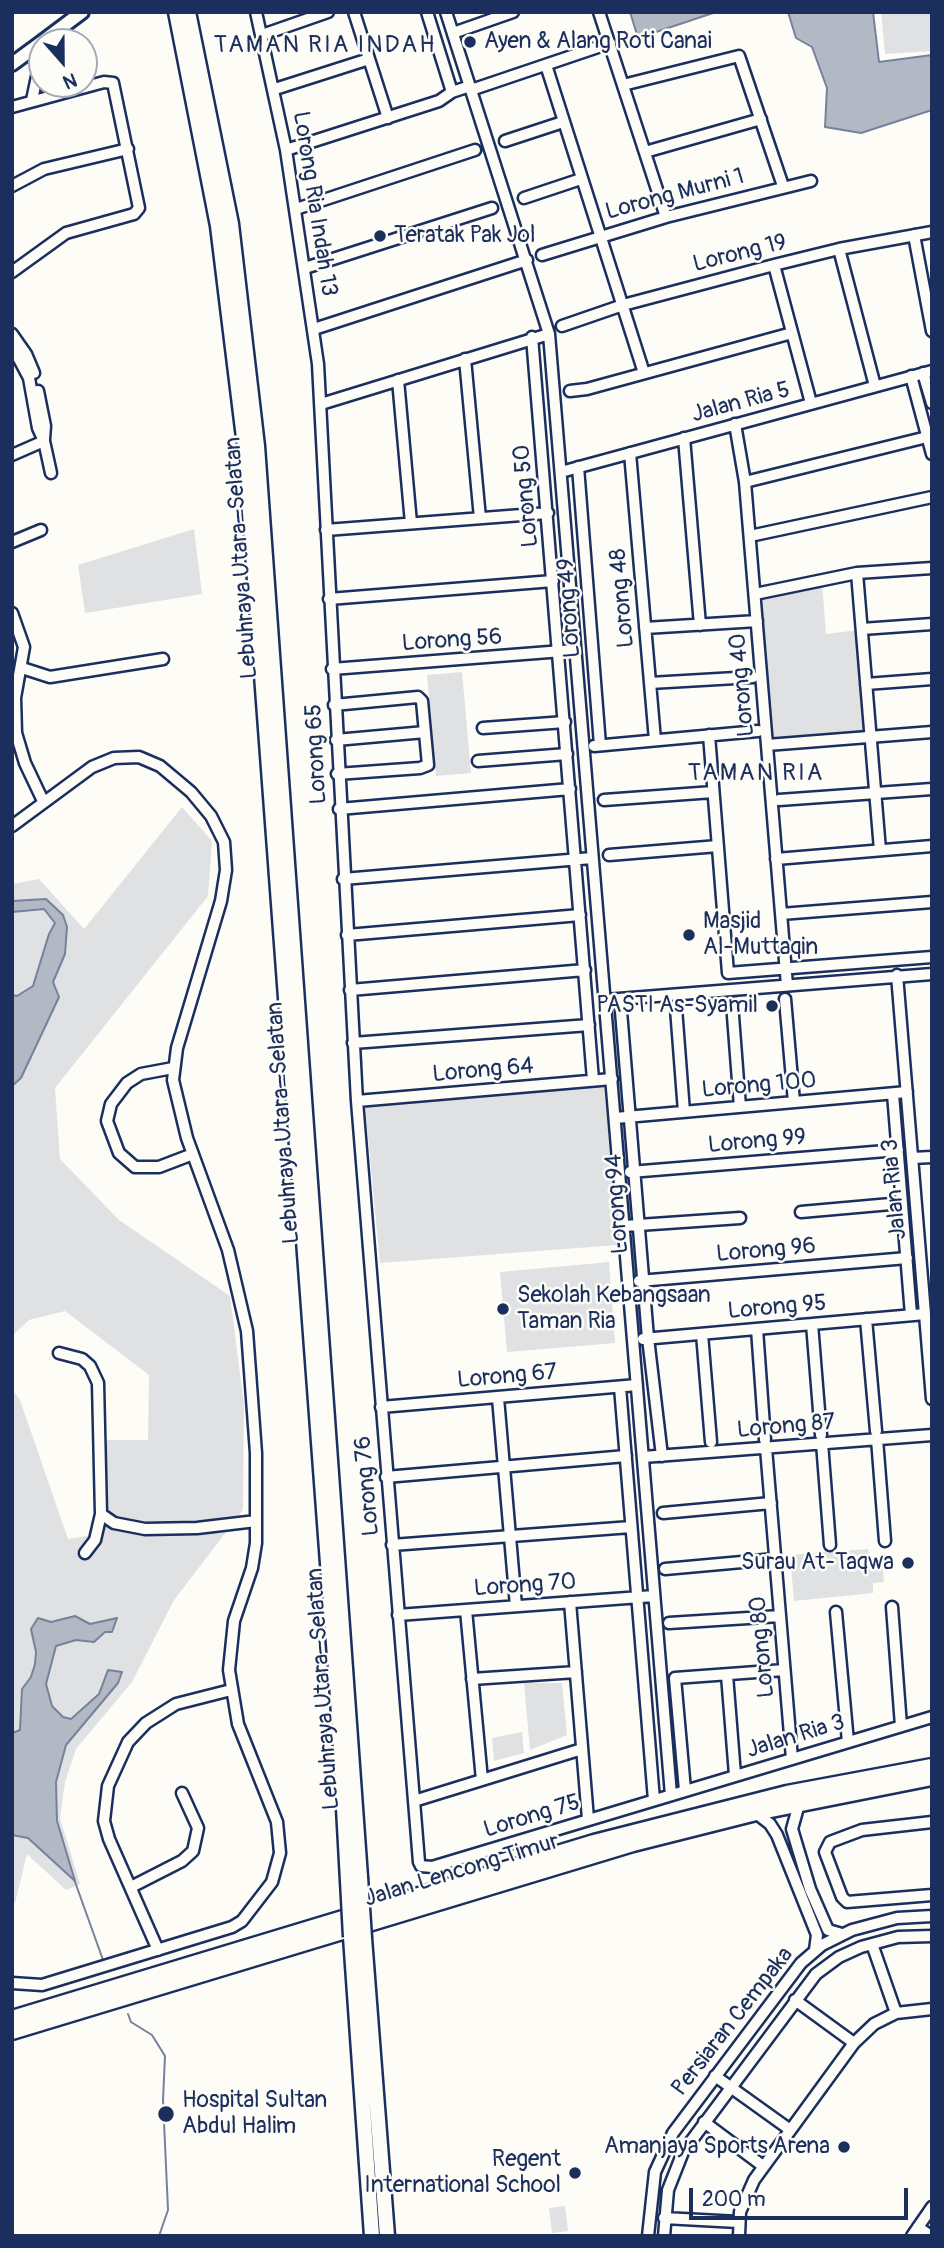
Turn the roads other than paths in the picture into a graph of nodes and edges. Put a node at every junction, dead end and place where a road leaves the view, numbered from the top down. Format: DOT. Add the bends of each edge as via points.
graph roads {
  1 [pos="82,12"];
  2 [pos="176,12"];
  3 [pos="188,12"];
  4 [pos="256,12"];
  5 [pos="328,12"];
  6 [pos="354,12"];
  7 [pos="427,12"];
  8 [pos="446,12"];
  9 [pos="513,12"];
  10 [pos="599,12"];
  11 [pos="62,28"];
  12 [pos="453,33"];
  13 [pos="262,36"];
  14 [pos="610,43"];
  15 [pos="28,54"];
  16 [pos="369,59"];
  17 [pos="12,64"];
  18 [pos="546,65"];
  19 [pos="623,85"];
  20 [pos="471,88"];
  21 [pos="275,89"];
  22 [pos="452,92"];
  23 [pos="32,100"];
  24 [pos="12,107"];
  25 [pos="388,118"];
  26 [pos="761,119"];
  27 [pos="563,122"];
  28 [pos="505,141"];
  29 [pos="128,149"];
  30 [pos="286,150"];
  31 [pos="475,150"];
  32 [pos="645,152"];
  33 [pos="582,179"];
  34 [pos="811,181"];
  35 [pos="12,186"];
  36 [pos="783,186"];
  37 [pos="524,198"];
  38 [pos="492,208"];
  39 [pos="296,209"];
  40 [pos="666,217"];
  41 [pos="932,232"];
  42 [pos="914,235"];
  43 [pos="601,236"];
  44 [pos="838,249"];
  45 [pos="542,255"];
  46 [pos="527,260"];
  47 [pos="774,265"];
  48 [pos="306,268"];
  49 [pos="12,272"];
  50 [pos="623,305"];
  51 [pos="562,326"];
  52 [pos="314,328"];
  53 [pos="932,331"];
  54 [pos="12,334"];
  55 [pos="549,334"];
  56 [pos="792,334"];
  57 [pos="532,337"];
  58 [pos="15,348"];
  59 [pos="465,359"];
  60 [pos="928,372"];
  61 [pos="644,373"];
  62 [pos="911,376"];
  63 [pos="398,380"];
  64 [pos="875,386"];
  65 [pos="570,391"];
  66 [pos="811,403"];
  67 [pos="932,403"];
  68 [pos="321,404"];
  69 [pos="735,424"];
  70 [pos="927,437"];
  71 [pos="684,438"];
  72 [pos="44,441"];
  73 [pos="630,453"];
  74 [pos="932,454"];
  75 [pos="12,455"];
  76 [pos="578,467"];
  77 [pos="561,472"];
  78 [pos="51,473"];
  79 [pos="746,482"];
  80 [pos="932,497"];
  81 [pos="548,513"];
  82 [pos="480,518"];
  83 [pos="411,523"];
  84 [pos="41,530"];
  85 [pos="327,530"];
  86 [pos="750,536"];
  87 [pos="12,542"];
  88 [pos="932,568"];
  89 [pos="857,573"];
  90 [pos="553,582"];
  91 [pos="755,594"];
  92 [pos="330,599"];
  93 [pos="12,613"];
  94 [pos="757,621"];
  95 [pos="932,624"];
  96 [pos="700,625"];
  97 [pos="645,628"];
  98 [pos="862,629"];
  99 [pos="18,642"];
  100 [pos="575,650"];
  101 [pos="559,652"];
  102 [pos="163,659"];
  103 [pos="22,668"];
  104 [pos="332,669"];
  105 [pos="753,677"];
  106 [pos="932,679"];
  107 [pos="650,683"];
  108 [pos="866,684"];
  109 [pos="334,705"];
  110 [pos="565,722"];
  111 [pos="483,728"];
  112 [pos="758,731"];
  113 [pos="425,732"];
  114 [pos="932,732"];
  115 [pos="709,736"];
  116 [pos="871,737"];
  117 [pos="336,740"];
  118 [pos="655,740"];
  119 [pos="600,745"];
  120 [pos="767,745"];
  121 [pos="584,747"];
  122 [pos="568,754"];
  123 [pos="478,761"];
  124 [pos="337,774"];
  125 [pos="570,789"];
  126 [pos="932,789"];
  127 [pos="713,792"];
  128 [pos="875,793"];
  129 [pos="604,800"];
  130 [pos="779,800"];
  131 [pos="43,801"];
  132 [pos="339,809"];
  133 [pos="12,826"];
  134 [pos="718,846"];
  135 [pos="932,846"];
  136 [pos="880,850"];
  137 [pos="609,855"];
  138 [pos="592,858"];
  139 [pos="776,859"];
  140 [pos="576,860"];
  141 [pos="343,879"];
  142 [pos="932,902"];
  143 [pos="781,914"];
  144 [pos="580,915"];
  145 [pos="347,935"];
  146 [pos="932,957"];
  147 [pos="785,968"];
  148 [pos="585,970"];
  149 [pos="932,972"];
  150 [pos="897,975"];
  151 [pos="787,985"];
  152 [pos="350,990"];
  153 [pos="620,999"];
  154 [pos="785,999"];
  155 [pos="606,1000"];
  156 [pos="732,1003"];
  157 [pos="676,1007"];
  158 [pos="589,1025"];
  159 [pos="353,1044"];
  160 [pos="173,1068"];
  161 [pos="612,1079"];
  162 [pos="593,1080"];
  163 [pos="906,1092"];
  164 [pos="893,1094"];
  165 [pos="357,1101"];
  166 [pos="794,1102"];
  167 [pos="740,1107"];
  168 [pos="684,1112"];
  169 [pos="631,1116"];
  170 [pos="615,1118"];
  171 [pos="898,1150"];
  172 [pos="193,1154"];
  173 [pos="932,1157"];
  174 [pos="912,1158"];
  175 [pos="635,1172"];
  176 [pos="620,1173"];
  177 [pos="902,1203"];
  178 [pos="801,1212"];
  179 [pos="740,1218"];
  180 [pos="639,1225"];
  181 [pos="624,1226"];
  182 [pos="907,1258"];
  183 [pos="644,1281"];
  184 [pos="629,1282"];
  185 [pos="925,1314"];
  186 [pos="911,1315"];
  187 [pos="866,1319"];
  188 [pos="812,1324"];
  189 [pos="757,1329"];
  190 [pos="702,1334"];
  191 [pos="648,1338"];
  192 [pos="633,1339"];
  193 [pos="59,1353"];
  194 [pos="637,1385"];
  195 [pos="620,1387"];
  196 [pos="498,1398"];
  197 [pos="932,1399"];
  198 [pos="381,1407"];
  199 [pos="876,1435"];
  200 [pos="932,1435"];
  201 [pos="822,1439"];
  202 [pos="711,1442"];
  203 [pos="766,1444"];
  204 [pos="626,1456"];
  205 [pos="662,1456"];
  206 [pos="643,1457"];
  207 [pos="503,1466"];
  208 [pos="386,1477"];
  209 [pos="771,1503"];
  210 [pos="663,1513"];
  211 [pos="101,1514"];
  212 [pos="256,1521"];
  213 [pos="631,1527"];
  214 [pos="509,1536"];
  215 [pos="886,1541"];
  216 [pos="392,1545"];
  217 [pos="830,1545"];
  218 [pos="85,1553"];
  219 [pos="775,1559"];
  220 [pos="665,1569"];
  221 [pos="654,1596"];
  222 [pos="637,1597"];
  223 [pos="570,1602"];
  224 [pos="516,1606"];
  225 [pos="892,1607"];
  226 [pos="466,1610"];
  227 [pos="836,1612"];
  228 [pos="398,1615"];
  229 [pos="780,1616"];
  230 [pos="669,1623"];
  231 [pos="785,1670"];
  232 [pos="576,1672"];
  233 [pos="727,1675"];
  234 [pos="472,1679"];
  235 [pos="231,1690"];
  236 [pos="932,1717"];
  237 [pos="901,1726"];
  238 [pos="848,1742"];
  239 [pos="582,1749"];
  240 [pos="792,1759"];
  241 [pos="932,1766"];
  242 [pos="736,1775"];
  243 [pos="932,1778"];
  244 [pos="482,1780"];
  245 [pos="685,1790"];
  246 [pos="182,1793"];
  247 [pos="671,1795"];
  248 [pos="654,1800"];
  249 [pos="414,1801"];
  250 [pos="799,1804"];
  251 [pos="756,1813"];
  252 [pos="588,1819"];
  253 [pos="932,1822"];
  254 [pos="421,1866"];
  255 [pos="354,1879"];
  256 [pos="131,1887"];
  257 [pos="932,1895"];
  258 [pos="932,1916"];
  259 [pos="842,1934"];
  260 [pos="932,1936"];
  261 [pos="358,1937"];
  262 [pos="872,1944"];
  263 [pos="158,1950"];
  264 [pos="814,1951"];
  265 [pos="12,1983"];
  266 [pos="794,2000"];
  267 [pos="932,2008"];
  268 [pos="895,2013"];
  269 [pos="12,2018"];
  270 [pos="12,2032"];
  271 [pos="854,2043"];
  272 [pos="715,2076"];
  273 [pos="730,2088"];
  274 [pos="704,2122"];
  275 [pos="789,2129"];
  276 [pos="763,2166"];
  277 [pos="932,2207"];
  278 [pos="664,2218"];
  279 [pos="738,2222"];
  280 [pos="918,2227"];
  281 [pos="372,2236"];
  282 [pos="387,2236"];
  283 [pos="648,2236"];
  284 [pos="664,2236"];
  285 [pos="739,2236"];
  286 [pos="912,2236"];
  287 [pos="931,2236"];
  1 -- 11 [label="main road"];
  2 -- 255 [label="highway, Lebuhraya Utara–Selatan" via="218,226 245,446"];
  3 -- 255 [label="highway, Lebuhraya Utara–Selatan" via="231,224 257,446"];
  4 -- 13 [label="street, Lorong Ria Indah 13"];
  5 -- 13 [label="street"];
  6 -- 16 [label="street"];
  7 -- 22 [label="street"];
  8 -- 12 [label="street"];
  9 -- 12 [label="street"];
  10 -- 14 [label="street"];
  12 -- 20 [label="street"];
  13 -- 21 [label="street, Lorong Ria Indah 13"];
  14 -- 18 [label="street"];
  14 -- 19 [label="street"];
  15 -- 17 [label="main road"];
  16 -- 21 [label="street"];
  16 -- 25 [label="street"];
  18 -- 20 [label="street"];
  18 -- 27 [label="street, Lorong Murni 1"];
  19 -- 26 [label="street" via="739,56"];
  19 -- 32 [label="street"];
  20 -- 22 [label="street"];
  20 -- 46 [label="street"];
  21 -- 30 [label="street, Lorong Ria Indah 13"];
  22 -- 25 [label="street"];
  23 -- 24 [label="street"];
  23 -- 29 [label="street" via="110,81"];
  25 -- 30 [label="street"];
  26 -- 32 [label="street"];
  26 -- 36 [label="street"];
  27 -- 28 [label="street"];
  27 -- 33 [label="street, Lorong Murni 1"];
  29 -- 35 [label="street" via="44,169"];
  29 -- 49 [label="street" via="138,211 66,233"];
  30 -- 39 [label="street, Lorong Ria Indah 13"];
  31 -- 39 [label="street"];
  32 -- 40 [label="street"];
  33 -- 37 [label="street"];
  33 -- 43 [label="street, Lorong Murni 1"];
  34 -- 36 [label="street, Lorong Murni 1"];
  36 -- 40 [label="street, Lorong Murni 1"];
  38 -- 48 [label="street"];
  39 -- 48 [label="street, Lorong Ria Indah 13"];
  40 -- 43 [label="street, Lorong Murni 1"];
  41 -- 42 [label="street, Lorong 19"];
  42 -- 44 [label="street, Lorong 19"];
  42 -- 53 [label="street"];
  43 -- 45 [label="street"];
  43 -- 50 [label="street"];
  44 -- 47 [label="street, Lorong 19"];
  44 -- 64 [label="street"];
  46 -- 52 [label="street"];
  46 -- 55 [label="street"];
  47 -- 50 [label="street, Lorong 19"];
  47 -- 56 [label="street"];
  48 -- 52 [label="street, Lorong Ria Indah 13"];
  50 -- 51 [label="street, Lorong 19"];
  50 -- 61 [label="street"];
  52 -- 68 [label="street, Lorong Ria Indah 13"];
  54 -- 58 [label="street"];
  55 -- 57 [label="street"];
  55 -- 77 [label="street"];
  56 -- 61 [label="street"];
  56 -- 66 [label="street"];
  57 -- 59 [label="street"];
  57 -- 81 [label="street, Lorong 50"];
  58 -- 72 [label="street" via="34,372"];
  59 -- 63 [label="street"];
  59 -- 82 [label="street"];
  60 -- 62 [label="street, Jalan Ria 5"];
  60 -- 67 [label="street"];
  61 -- 65 [label="street"];
  62 -- 64 [label="street, Jalan Ria 5"];
  62 -- 70 [label="street"];
  63 -- 68 [label="street"];
  63 -- 83 [label="street"];
  64 -- 66 [label="street, Jalan Ria 5"];
  66 -- 69 [label="street, Jalan Ria 5"];
  68 -- 85 [label="street, Lorong 65"];
  69 -- 71 [label="street, Jalan Ria 5"];
  69 -- 79 [label="street, Lorong 40"];
  70 -- 74 [label="street"];
  70 -- 79 [label="street"];
  71 -- 73 [label="street, Jalan Ria 5"];
  71 -- 96 [label="street"];
  72 -- 75 [label="street"];
  72 -- 78 [label="street"];
  73 -- 76 [label="street, Jalan Ria 5"];
  73 -- 97 [label="street, Lorong 48"];
  76 -- 77 [label="street, Jalan Ria 5"];
  76 -- 119 [label="street, Lorong 49"];
  77 -- 100 [label="street"];
  79 -- 86 [label="street, Lorong 40"];
  80 -- 86 [label="street"];
  81 -- 82 [label="street"];
  81 -- 90 [label="street, Lorong 50"];
  82 -- 83 [label="street"];
  83 -- 85 [label="street"];
  84 -- 87 [label="street"];
  85 -- 92 [label="street, Lorong 65"];
  86 -- 91 [label="street, Lorong 40"];
  88 -- 89 [label="street"];
  89 -- 91 [label="street"];
  89 -- 98 [label="street"];
  90 -- 92 [label="street"];
  90 -- 101 [label="street, Lorong 50"];
  91 -- 94 [label="street, Lorong 40"];
  92 -- 104 [label="street, Lorong 65"];
  93 -- 99 [label="street"];
  94 -- 96 [label="street"];
  94 -- 120 [label="street, Lorong 40"];
  95 -- 98 [label="street"];
  96 -- 97 [label="street"];
  97 -- 107 [label="street, Lorong 48"];
  98 -- 108 [label="street"];
  99 -- 103 [label="street"];
  100 -- 101 [label="street, Lorong 56"];
  100 -- 121 [label="street"];
  101 -- 104 [label="street, Lorong 56"];
  101 -- 110 [label="street, Lorong 50"];
  102 -- 103 [label="street" via="50,677"];
  103 -- 131 [label="street" via="15,698 16,733"];
  104 -- 109 [label="street, Lorong 65"];
  105 -- 107 [label="street"];
  106 -- 108 [label="street"];
  107 -- 118 [label="street, Lorong 48"];
  108 -- 116 [label="street"];
  109 -- 113 [label="street" via="418,697"];
  109 -- 117 [label="street, Lorong 65"];
  110 -- 111 [label="street"];
  110 -- 122 [label="street, Lorong 50"];
  112 -- 115 [label="street"];
  113 -- 117 [label="street"];
  113 -- 124 [label="street" via="428,765 424,768"];
  114 -- 116 [label="street"];
  115 -- 118 [label="street"];
  115 -- 127 [label="street"];
  116 -- 120 [label="street"];
  116 -- 128 [label="street"];
  117 -- 124 [label="street, Lorong 65"];
  118 -- 119 [label="street"];
  119 -- 121 [label="street"];
  120 -- 139 [label="street, Lorong 40"];
  121 -- 138 [label="street"];
  122 -- 123 [label="street"];
  122 -- 125 [label="street, Lorong 50"];
  124 -- 132 [label="street, Lorong 65"];
  125 -- 132 [label="street"];
  125 -- 140 [label="street, Lorong 50"];
  126 -- 128 [label="street"];
  127 -- 129 [label="street"];
  127 -- 134 [label="street"];
  128 -- 130 [label="street"];
  128 -- 136 [label="street"];
  131 -- 133 [label="street"];
  131 -- 160 [label="street" via="104,761 144,758 191,792 219,831 226,859 221,901"];
  132 -- 141 [label="street, Lorong 65"];
  134 -- 137 [label="street"];
  134 -- 147 [label="street" via="728,972"];
  135 -- 136 [label="street"];
  136 -- 139 [label="street"];
  138 -- 140 [label="street"];
  138 -- 155 [label="street"];
  139 -- 143 [label="street, Lorong 40"];
  140 -- 141 [label="street"];
  140 -- 144 [label="street, Lorong 50"];
  141 -- 145 [label="street, Lorong 65"];
  142 -- 143 [label="street"];
  143 -- 147 [label="street, Lorong 40"];
  144 -- 145 [label="street"];
  144 -- 148 [label="street, Lorong 50"];
  145 -- 152 [label="street, Lorong 65"];
  146 -- 147 [label="street"];
  147 -- 151 [label="street, Lorong 40"];
  148 -- 152 [label="street"];
  148 -- 158 [label="street, Lorong 50"];
  149 -- 150 [label="street"];
  150 -- 151 [label="street"];
  150 -- 163 [label="street, Jalan Ria 3"];
  151 -- 153 [label="street"];
  152 -- 159 [label="street, Lorong 65"];
  153 -- 155 [label="street"];
  153 -- 169 [label="street, Lorong 94"];
  154 -- 166 [label="street"];
  155 -- 161 [label="street"];
  156 -- 167 [label="street"];
  157 -- 168 [label="street"];
  158 -- 159 [label="street"];
  158 -- 162 [label="street, Lorong 50"];
  159 -- 165 [label="street, Lorong 65"];
  160 -- 172 [label="street" via="179,1110"];
  160 -- 172 [label="street" via="141,1074 127,1083 111,1104 109,1127 119,1153 135,1167 159,1167"];
  161 -- 162 [label="street, Lorong 64"];
  161 -- 170 [label="street"];
  162 -- 165 [label="street, Lorong 64"];
  163 -- 164 [label="street, Lorong 100"];
  163 -- 174 [label="street, Jalan Ria 3"];
  164 -- 166 [label="street, Lorong 100"];
  164 -- 171 [label="street"];
  165 -- 198 [label="street, Lorong 76"];
  166 -- 167 [label="street, Lorong 100"];
  167 -- 168 [label="street, Lorong 100"];
  168 -- 169 [label="street, Lorong 100"];
  169 -- 170 [label="street, Lorong 100"];
  169 -- 175 [label="street, Lorong 94"];
  170 -- 176 [label="street"];
  171 -- 175 [label="street, Lorong 99"];
  171 -- 177 [label="street"];
  172 -- 212 [label="street" via="226,1241 247,1331"];
  173 -- 174 [label="street"];
  174 -- 185 [label="street, Jalan Ria 3"];
  175 -- 176 [label="street, Lorong 99"];
  175 -- 180 [label="street, Lorong 94"];
  176 -- 181 [label="street"];
  177 -- 178 [label="street"];
  177 -- 182 [label="street"];
  179 -- 180 [label="street"];
  180 -- 181 [label="street"];
  180 -- 183 [label="street, Lorong 94"];
  181 -- 184 [label="street"];
  182 -- 183 [label="street, Lorong 96"];
  182 -- 186 [label="street"];
  183 -- 184 [label="street, Lorong 96"];
  183 -- 191 [label="street, Lorong 94"];
  184 -- 192 [label="street"];
  185 -- 186 [label="street, Lorong 95"];
  185 -- 197 [label="street, Jalan Ria 3"];
  186 -- 187 [label="street, Lorong 95"];
  187 -- 188 [label="street, Lorong 95"];
  187 -- 199 [label="street"];
  188 -- 189 [label="street, Lorong 95"];
  188 -- 201 [label="street"];
  189 -- 190 [label="street, Lorong 95"];
  189 -- 203 [label="street, Lorong 80"];
  190 -- 191 [label="street, Lorong 95"];
  190 -- 202 [label="street"];
  191 -- 192 [label="street, Lorong 95"];
  191 -- 205 [label="street, Lorong 94"];
  192 -- 194 [label="street"];
  193 -- 211 [label="street" via="82,1359 98,1383"];
  194 -- 195 [label="street, Lorong 67"];
  194 -- 206 [label="street"];
  195 -- 196 [label="street, Lorong 67"];
  195 -- 204 [label="street"];
  196 -- 198 [label="street, Lorong 67"];
  196 -- 207 [label="street"];
  198 -- 208 [label="street, Lorong 76"];
  199 -- 200 [label="street, Lorong 87"];
  199 -- 201 [label="street, Lorong 87"];
  199 -- 215 [label="street"];
  201 -- 203 [label="street, Lorong 87"];
  201 -- 217 [label="street"];
  203 -- 205 [label="street, Lorong 87"];
  203 -- 209 [label="street, Lorong 80"];
  204 -- 207 [label="street"];
  204 -- 213 [label="street"];
  205 -- 206 [label="street, Lorong 87"];
  206 -- 221 [label="street"];
  207 -- 208 [label="street"];
  207 -- 214 [label="street"];
  208 -- 216 [label="street, Lorong 76"];
  209 -- 210 [label="street"];
  209 -- 219 [label="street, Lorong 80"];
  211 -- 212 [label="street" via="114,1523 145,1529"];
  211 -- 218 [label="street" via="95,1540"];
  212 -- 235 [label="street" via="255,1556 231,1633"];
  213 -- 214 [label="street"];
  213 -- 222 [label="street"];
  214 -- 216 [label="street"];
  214 -- 224 [label="street"];
  216 -- 228 [label="street, Lorong 76"];
  219 -- 220 [label="street"];
  219 -- 229 [label="street, Lorong 80"];
  221 -- 222 [label="street, Lorong 70"];
  221 -- 247 [label="street"];
  222 -- 223 [label="street, Lorong 70"];
  222 -- 248 [label="street"];
  223 -- 224 [label="street, Lorong 70"];
  223 -- 232 [label="street"];
  224 -- 226 [label="street, Lorong 70"];
  225 -- 237 [label="street"];
  226 -- 228 [label="street, Lorong 70"];
  226 -- 234 [label="street"];
  227 -- 238 [label="street"];
  228 -- 249 [label="street, Lorong 76"];
  229 -- 230 [label="street"];
  229 -- 231 [label="street, Lorong 80"];
  231 -- 233 [label="street"];
  231 -- 240 [label="street, Lorong 80"];
  232 -- 234 [label="street"];
  232 -- 239 [label="street"];
  233 -- 242 [label="street"];
  233 -- 245 [label="street" via="675,1678"];
  234 -- 244 [label="street"];
  235 -- 256 [label="street" via="168,1708 136,1732 124,1750 108,1786 104,1821"];
  235 -- 263 [label="street" via="243,1739 277,1822 278,1864 272,1882 242,1921 221,1932"];
  236 -- 237 [label="street, Jalan Ria 3"];
  237 -- 238 [label="street, Jalan Ria 3"];
  238 -- 240 [label="street, Jalan Ria 3"];
  239 -- 244 [label="street"];
  239 -- 252 [label="street"];
  240 -- 242 [label="street, Jalan Ria 3"];
  241 -- 269 [label="highway, Jalan Lencong Timur" via="787,1793 594,1842"];
  242 -- 245 [label="street, Jalan Ria 3"];
  243 -- 250 [label="highway, Jalan Lencong Timur"];
  244 -- 249 [label="street"];
  245 -- 247 [label="street, Jalan Ria 3"];
  246 -- 256 [label="street" via="198,1828 193,1851"];
  247 -- 248 [label="street, Lorong 75"];
  248 -- 252 [label="street, Lorong 75"];
  249 -- 254 [label="street, Lorong 76"];
  250 -- 251 [label="highway, Jalan Lencong Timur"];
  250 -- 259 [label="street" via="792,1829 810,1889 828,1930"];
  251 -- 264 [label="street" via="778,1835 817,1935"];
  251 -- 270 [label="highway, Jalan Lencong Timur" via="522,1876"];
  252 -- 254 [label="street, Lorong 75" via="432,1867"];
  253 -- 257 [label="street" via="851,1833 830,1842 825,1853 847,1902"];
  255 -- 261 [label="highway, Lebuhraya Utara–Selatan, bridge"];
  256 -- 263 [label="street"];
  258 -- 259 [label="street, Persiaran Cempaka" via="897,1918"];
  259 -- 264 [label="street, Persiaran Cempaka"];
  260 -- 262 [label="street"];
  261 -- 281 [label="highway, Lebuhraya Utara–Selatan"];
  261 -- 282 [label="highway, Lebuhraya Utara–Selatan"];
  262 -- 266 [label="street" via="830,1962"];
  262 -- 268 [label="street"];
  263 -- 265 [label="street" via="42,1984"];
  264 -- 272 [label="street, Persiaran Cempaka"];
  266 -- 271 [label="street"];
  266 -- 273 [label="street"];
  267 -- 268 [label="street"];
  268 -- 271 [label="street" via="874,2024"];
  271 -- 275 [label="street"];
  272 -- 273 [label="street"];
  272 -- 283 [label="street, Persiaran Cempaka" via="678,2125 660,2160 649,2203"];
  273 -- 274 [label="street"];
  273 -- 275 [label="street"];
  274 -- 276 [label="street"];
  274 -- 278 [label="street" via="676,2165"];
  275 -- 276 [label="street"];
  276 -- 279 [label="street" via="743,2201"];
  277 -- 280 [label="street"];
  278 -- 279 [label="street"];
  278 -- 284 [label="street"];
  279 -- 285 [label="street"];
  280 -- 286 [label="street"];
  280 -- 287 [label="street"];
}
